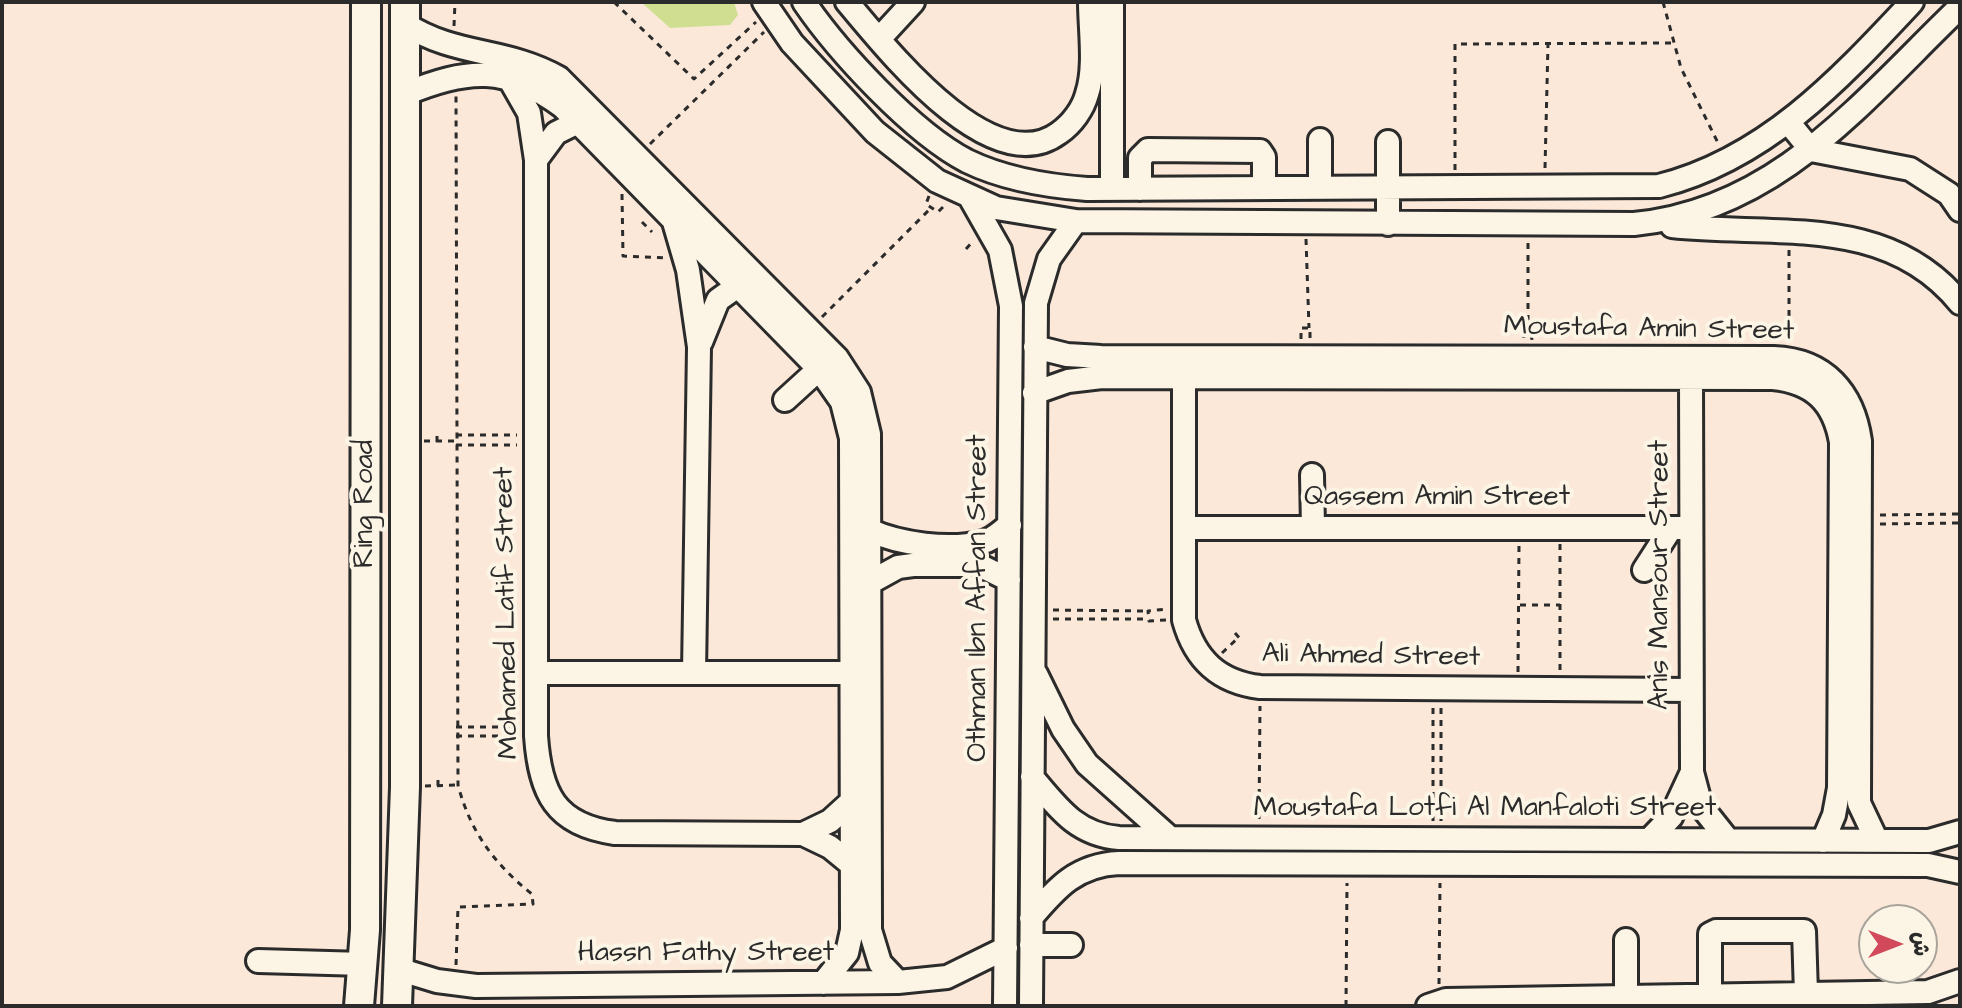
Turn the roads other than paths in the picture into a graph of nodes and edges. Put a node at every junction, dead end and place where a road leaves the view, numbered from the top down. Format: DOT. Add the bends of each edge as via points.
graph roads {
  1 [pos="366,2"];
  2 [pos="804,2"];
  3 [pos="847,2"];
  4 [pos="913,2"];
  5 [pos="1090,2"];
  6 [pos="1112,2"];
  7 [pos="1912,2"];
  8 [pos="1960,7"];
  9 [pos="769,11"];
  10 [pos="405,13"];
  11 [pos="879,39"];
  12 [pos="509,78"];
  13 [pos="879,90"];
  14 [pos="405,94"];
  15 [pos="856,114"];
  16 [pos="578,122"];
  17 [pos="1789,123"];
  18 [pos="982,134"];
  19 [pos="1320,140"];
  20 [pos="1388,142"];
  21 [pos="1811,150"];
  22 [pos="536,160"];
  23 [pos="965,160"];
  24 [pos="630,161"];
  25 [pos="1264,188"];
  26 [pos="1320,188"];
  27 [pos="1388,188"];
  28 [pos="1112,189"];
  29 [pos="1140,189"];
  30 [pos="971,199"];
  31 [pos="1960,210"];
  32 [pos="672,216"];
  33 [pos="1076,221"];
  34 [pos="1665,221"];
  35 [pos="1388,224"];
  36 [pos="739,285"];
  37 [pos="1960,303"];
  38 [pos="366,347"];
  39 [pos="404,347"];
  40 [pos="699,347"];
  41 [pos="1035,347"];
  42 [pos="819,369"];
  43 [pos="1184,377"];
  44 [pos="1691,378"];
  45 [pos="1034,393"];
  46 [pos="785,400"];
  47 [pos="856,414"];
  48 [pos="1312,475"];
  49 [pos="1010,525"];
  50 [pos="1184,528"];
  51 [pos="1313,528"];
  52 [pos="1681,528"];
  53 [pos="869,530"];
  54 [pos="1644,570"];
  55 [pos="1009,580"];
  56 [pos="869,583"];
  57 [pos="1033,667"];
  58 [pos="536,673"];
  59 [pos="694,673"];
  60 [pos="851,673"];
  61 [pos="1691,690"];
  62 [pos="1692,772"];
  63 [pos="1032,777"];
  64 [pos="852,801"];
  65 [pos="1960,832"];
  66 [pos="803,834"];
  67 [pos="1170,838"];
  68 [pos="1657,840"];
  69 [pos="1728,840"];
  70 [pos="1823,841"];
  71 [pos="1877,841"];
  72 [pos="1665,864"];
  73 [pos="852,865"];
  74 [pos="1006,871"];
  75 [pos="1031,871"];
  76 [pos="1960,872"];
  77 [pos="1031,918"];
  78 [pos="1626,940"];
  79 [pos="1031,945"];
  80 [pos="1071,945"];
  81 [pos="1006,948"];
  82 [pos="258,961"];
  83 [pos="364,964"];
  84 [pos="401,970"];
  85 [pos="1960,981"];
  86 [pos="898,982"];
  87 [pos="823,983"];
  88 [pos="1806,994"];
  89 [pos="1710,995"];
  90 [pos="1626,997"];
  91 [pos="1533,1002"];
  92 [pos="1433,1004"];
  93 [pos="359,1006"];
  94 [pos="397,1006"];
  95 [pos="1005,1006"];
  96 [pos="1031,1006"];
  1 -- 38 [label="main road, Ring Road"];
  2 -- 13 [label="street"];
  3 -- 11 [label="street"];
  4 -- 11 [label="street"];
  5 -- 18 [label="street" via="1088,92 1066,128 1029,144"];
  6 -- 28 [label="street"];
  7 -- 17 [label="street"];
  8 -- 21 [label="street"];
  9 -- 15 [label="street"];
  10 -- 14 [label="main road, Ring Road"];
  10 -- 24 [label="street" via="442,44 537,65 580,95"];
  11 -- 18 [label="street"];
  12 -- 14 [label="street" via="456,75"];
  12 -- 16 [label="street" via="547,95"];
  12 -- 22 [label="street, Mohamed Latif Street" via="529,113"];
  13 -- 15 [label="street"];
  13 -- 23 [label="street"];
  14 -- 39 [label="main road, Ring Road"];
  15 -- 30 [label="street" via="916,166"];
  16 -- 22 [label="street" via="556,133"];
  16 -- 24 [label="street"];
  17 -- 21 [label="street"];
  17 -- 27 [label="street" via="1728,162 1659,186"];
  18 -- 23 [label="street"];
  19 -- 26 [label="street"];
  20 -- 27 [label="street"];
  21 -- 31 [label="street" via="1910,169 1949,194"];
  21 -- 34 [label="street" via="1742,195"];
  22 -- 58 [label="street, Mohamed Latif Street"];
  23 -- 28 [label="street" via="1037,183"];
  24 -- 32 [label="street"];
  24 -- 47 [label="street" via="810,328 849,374"];
  25 -- 26 [label="street"];
  25 -- 29 [label="street"];
  25 -- 29 [label="street" via="1260,151 1148,150 1140,158"];
  26 -- 27 [label="street"];
  27 -- 35 [label="street"];
  28 -- 29 [label="street"];
  30 -- 33 [label="street" via="1022,214"];
  30 -- 49 [label="street, Othman Ibn Affan Street" via="1000,250 1008,278"];
  32 -- 36 [label="street"];
  32 -- 40 [label="street" via="685,258"];
  33 -- 35 [label="street"];
  33 -- 41 [label="street, Othman Ibn Affan Street" via="1040,281"];
  34 -- 35 [label="street"];
  34 -- 37 [label="street" via="1676,227 1847,236 1891,250 1930,274"];
  36 -- 40 [label="street" via="718,300"];
  36 -- 42 [label="street"];
  38 -- 39 [label="main road"];
  38 -- 83 [label="main road, Ring Road"];
  39 -- 84 [label="main road, Ring Road"];
  40 -- 59 [label="street"];
  41 -- 45 [label="street, Othman Ibn Affan Street"];
  41 -- 71 [label="street, Moustafa Amin Street" via="1101,357 1789,359 1812,365 1832,378 1857,417 1859,803"];
  42 -- 46 [label="street"];
  42 -- 47 [label="street"];
  43 -- 44 [label="street, Moustafa Amin Street"];
  43 -- 45 [label="street, Moustafa Amin Street" via="1085,378"];
  43 -- 50 [label="street, Ali Ahmed Street"];
  44 -- 52 [label="street, Anis Mansour Street"];
  44 -- 70 [label="street, Moustafa Amin Street" via="1793,380 1812,389 1837,421 1839,788"];
  45 -- 57 [label="street, Othman Ibn Affan Street"];
  47 -- 53 [label="street" via="869,434"];
  47 -- 60 [label="street" via="851,438"];
  48 -- 51 [label="street"];
  49 -- 53 [label="street" via="987,541 972,544 905,543"];
  49 -- 55 [label="street, Othman Ibn Affan Street"];
  50 -- 51 [label="street, Qassem Amin Street"];
  50 -- 61 [label="street, Ali Ahmed Street" via="1189,637 1208,666 1223,677 1260,687"];
  51 -- 52 [label="street, Qassem Amin Street"];
  52 -- 54 [label="street"];
  52 -- 61 [label="street, Anis Mansour Street"];
  53 -- 56 [label="street"];
  55 -- 56 [label="street" via="979,565 913,565"];
  55 -- 74 [label="street, Othman Ibn Affan Street"];
  56 -- 86 [label="street" via="870,930 880,963"];
  57 -- 63 [label="street, Othman Ibn Affan Street"];
  57 -- 67 [label="street" via="1081,755"];
  58 -- 59 [label="street"];
  58 -- 66 [label="street, Mohamed Latif Street" via="543,786 572,821 592,830"];
  59 -- 60 [label="street"];
  60 -- 64 [label="street"];
  61 -- 62 [label="street, Anis Mansour Street"];
  62 -- 68 [label="street, Anis Mansour Street"];
  62 -- 69 [label="street, Anis Mansour Street" via="1701,806"];
  63 -- 67 [label="street, Moustafa Lotfi Al Manfaloti Street" via="1066,817 1090,833"];
  63 -- 75 [label="street, Othman Ibn Affan Street"];
  64 -- 66 [label="street" via="830,821"];
  64 -- 73 [label="street"];
  65 -- 71 [label="street, Moustafa Lotfi Al Manfaloti Street" via="1929,841"];
  66 -- 73 [label="street, Mohamed Latif Street"];
  67 -- 68 [label="street, Moustafa Lotfi Al Manfaloti Street"];
  68 -- 69 [label="street, Moustafa Lotfi Al Manfaloti Street"];
  68 -- 72 [label="street"];
  69 -- 70 [label="street, Moustafa Lotfi Al Manfaloti Street"];
  70 -- 71 [label="street, Moustafa Lotfi Al Manfaloti Street"];
  72 -- 76 [label="street, Moustafa Lotfi Al Manfaloti Street" via="1928,865"];
  72 -- 77 [label="street, Moustafa Lotfi Al Manfaloti Street" via="1103,863 1061,883"];
  73 -- 87 [label="street" via="851,942"];
  74 -- 75 [label="street"];
  74 -- 81 [label="street, Othman Ibn Affan Street"];
  75 -- 77 [label="street, Othman Ibn Affan Street"];
  77 -- 79 [label="street, Othman Ibn Affan Street"];
  78 -- 90 [label="street"];
  79 -- 80 [label="street"];
  79 -- 96 [label="street, Othman Ibn Affan Street"];
  81 -- 86 [label="street, Hassn Fathy Street" via="947,977"];
  81 -- 95 [label="street, Othman Ibn Affan Street"];
  82 -- 83 [label="street"];
  83 -- 93 [label="main road, Ring Road"];
  84 -- 87 [label="street, Hassn Fathy Street" via="456,985"];
  84 -- 94 [label="main road, Ring Road"];
  85 -- 88 [label="street" via="1928,992"];
  86 -- 87 [label="street, Hassn Fathy Street"];
  88 -- 89 [label="street"];
  88 -- 89 [label="street" via="1804,931 1716,931 1710,934"];
  89 -- 90 [label="street"];
  90 -- 91 [label="street"];
  91 -- 92 [label="street"];
}
